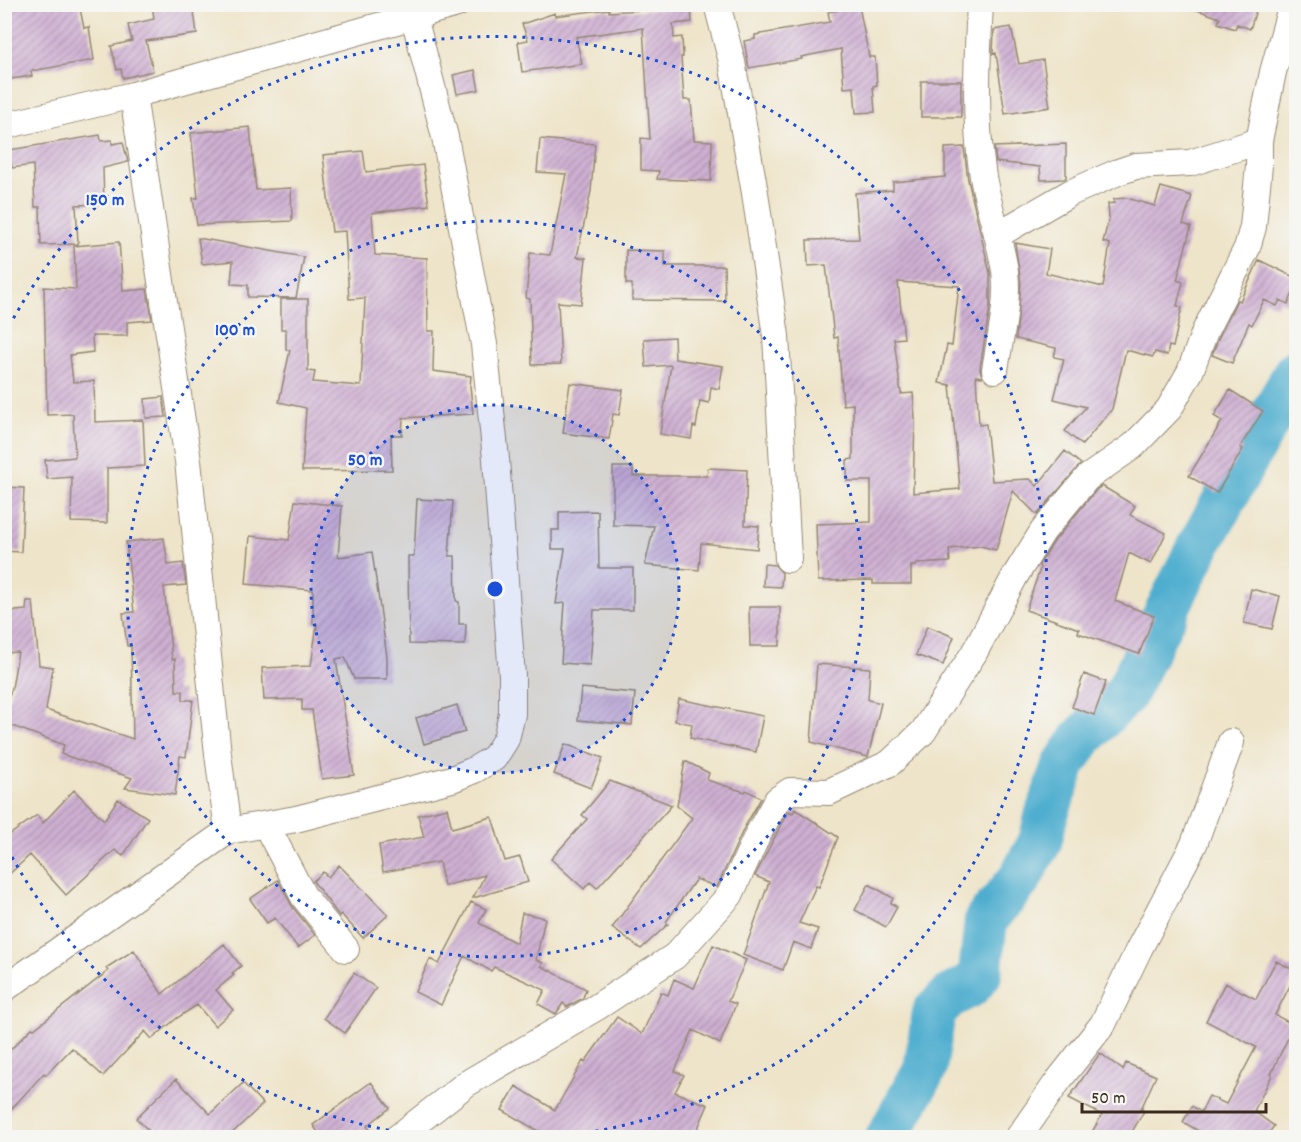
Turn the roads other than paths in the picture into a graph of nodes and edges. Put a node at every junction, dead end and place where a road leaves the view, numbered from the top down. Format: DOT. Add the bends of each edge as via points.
graph roads {
  1 [pos="456,4"];
  2 [pos="717,4"];
  3 [pos="980,4"];
  4 [pos="1292,4"];
  5 [pos="414,17"];
  6 [pos="133,95"];
  7 [pos="4,126"];
  8 [pos="1259,141"];
  9 [pos="997,235"];
  10 [pos="995,370"];
  11 [pos="788,559"];
  12 [pos="1232,742"];
  13 [pos="266,825"];
  14 [pos="228,831"];
  15 [pos="346,950"];
  16 [pos="4,989"];
  17 [pos="397,1137"];
  18 [pos="1018,1137"];
  1 -- 5 [label="street"];
  2 -- 11 [label="street" via="732,62 776,336"];
  3 -- 9 [label="street" via="976,70 979,138 983,178"];
  4 -- 8 [label="street"];
  5 -- 6 [label="street"];
  5 -- 13 [label="street" via="445,137 484,344 497,471 512,714 506,739 494,758 474,770 452,779"];
  6 -- 7 [label="street"];
  6 -- 14 [label="street" via="188,461"];
  8 -- 9 [label="street" via="1190,163 1136,166 1118,172 1070,193"];
  8 -- 17 [label="street" via="1256,203 1247,248 1169,409 1133,446 1087,478 1043,531 974,653 923,732 890,763 829,792 790,791 777,800 730,896 675,956 466,1084"];
  9 -- 10 [label="street" via="1005,272 1006,308"];
  12 -- 18 [label="street" via="1194,844 1103,1024"];
  13 -- 14 [label="street"];
  13 -- 15 [label="street" via="304,897"];
  14 -- 16 [label="street"];
}
